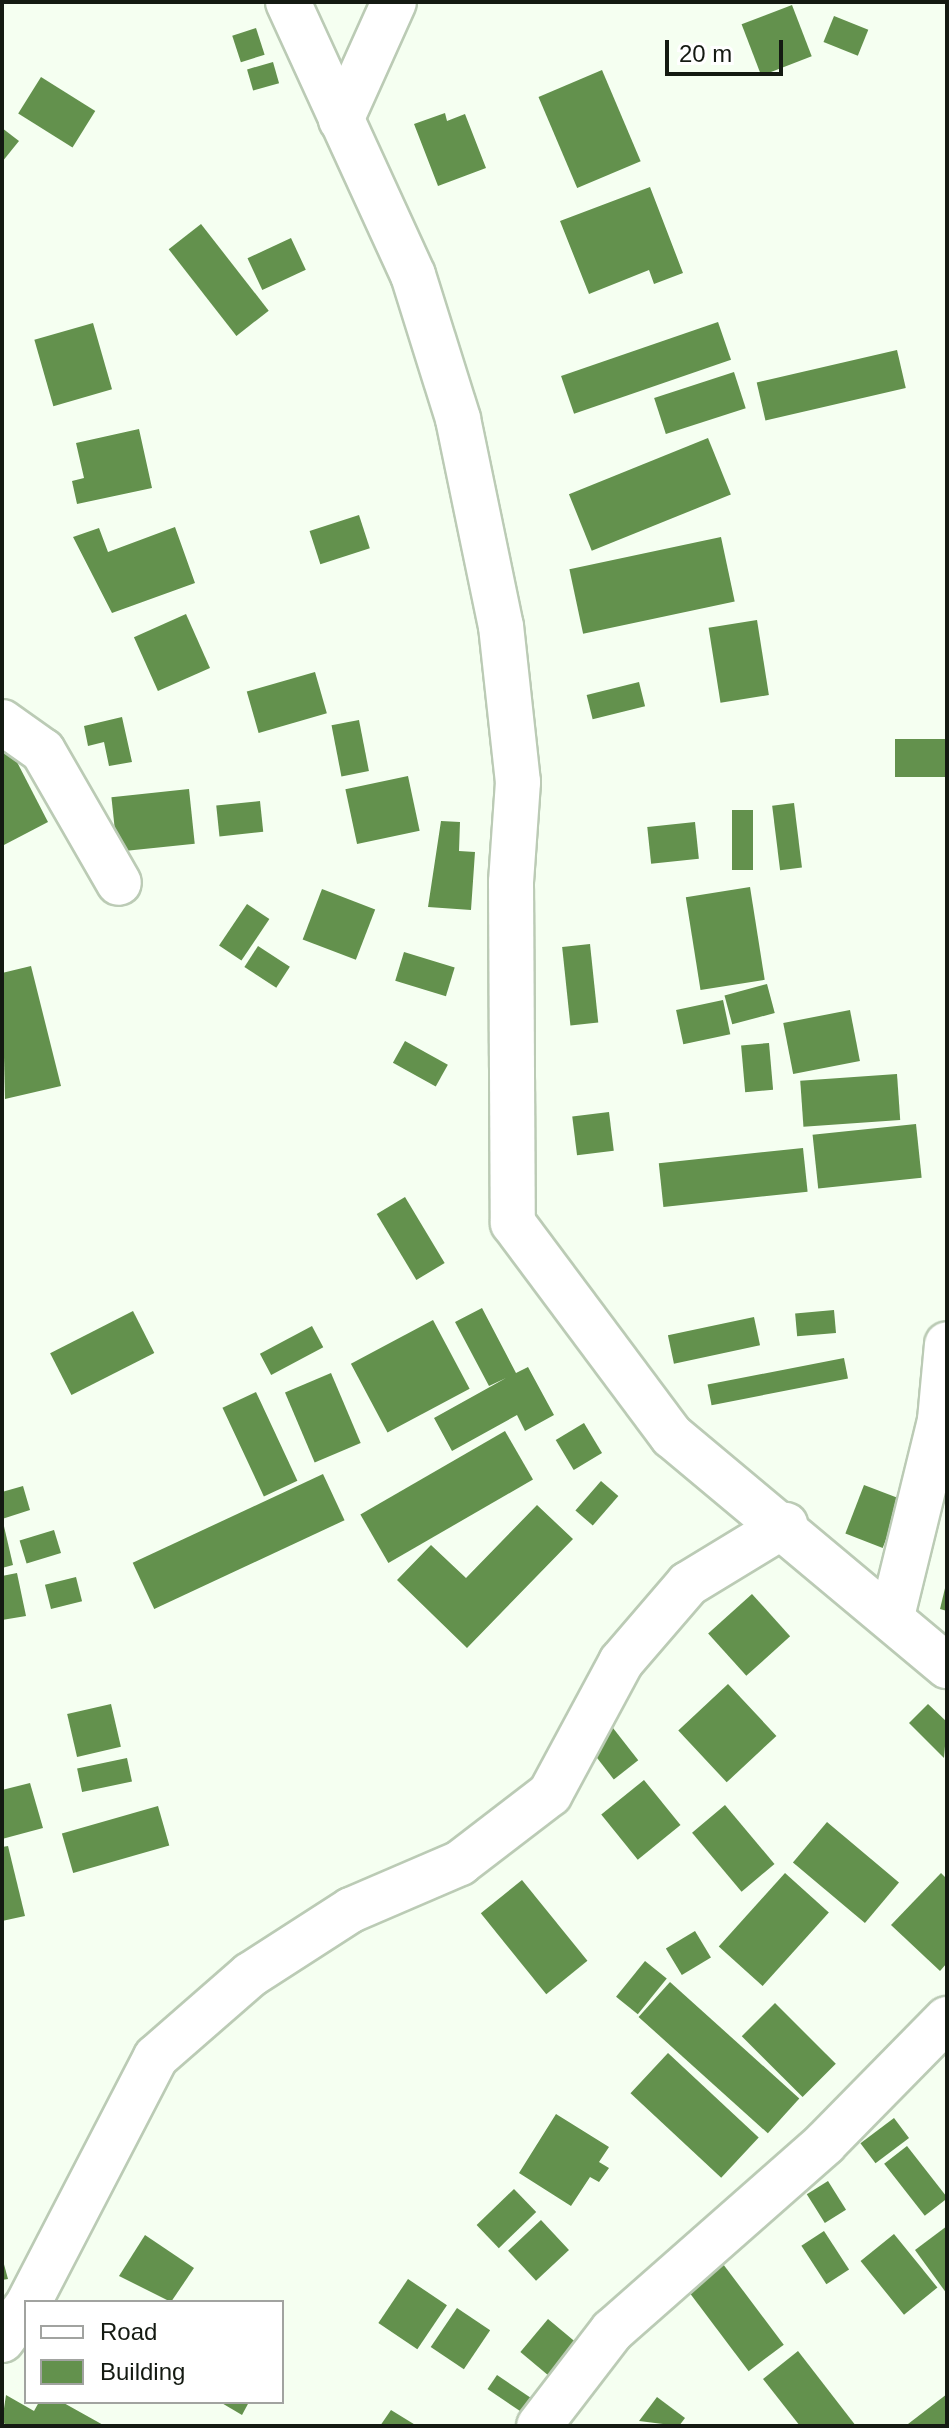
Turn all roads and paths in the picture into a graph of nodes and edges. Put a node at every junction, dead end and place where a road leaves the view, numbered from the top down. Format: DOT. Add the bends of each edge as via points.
graph roads {
  1 [pos="288,2"];
  2 [pos="394,2"];
  3 [pos="341,120"];
  4 [pos="2,722"];
  5 [pos="119,883"];
  6 [pos="947,1344"];
  7 [pos="785,1525"];
  8 [pos="892,1616"];
  9 [pos="947,1666"];
  10 [pos="947,2019"];
  11 [pos="30,2300"];
  12 [pos="24,2310"];
  13 [pos="2,2340"];
  14 [pos="539,2426"];
  1 -- 3 [label="street"];
  2 -- 3 [label="street"];
  3 -- 7 [label="street" via="413,275 445,376 501,626 518,782 511,882 513,1223 672,1436"];
  4 -- 5 [label="street" via="43,751"];
  6 -- 8 [label="street" via="940,1420"];
  7 -- 8 [label="street"];
  7 -- 11 [label="street" via="678,1595 621,1662 550,1794 460,1863 351,1910 250,1975 156,2057"];
  8 -- 9 [label="street"];
  10 -- 14 [label="street" via="825,2143 612,2331"];
  12 -- 13 [label="street"];
}
